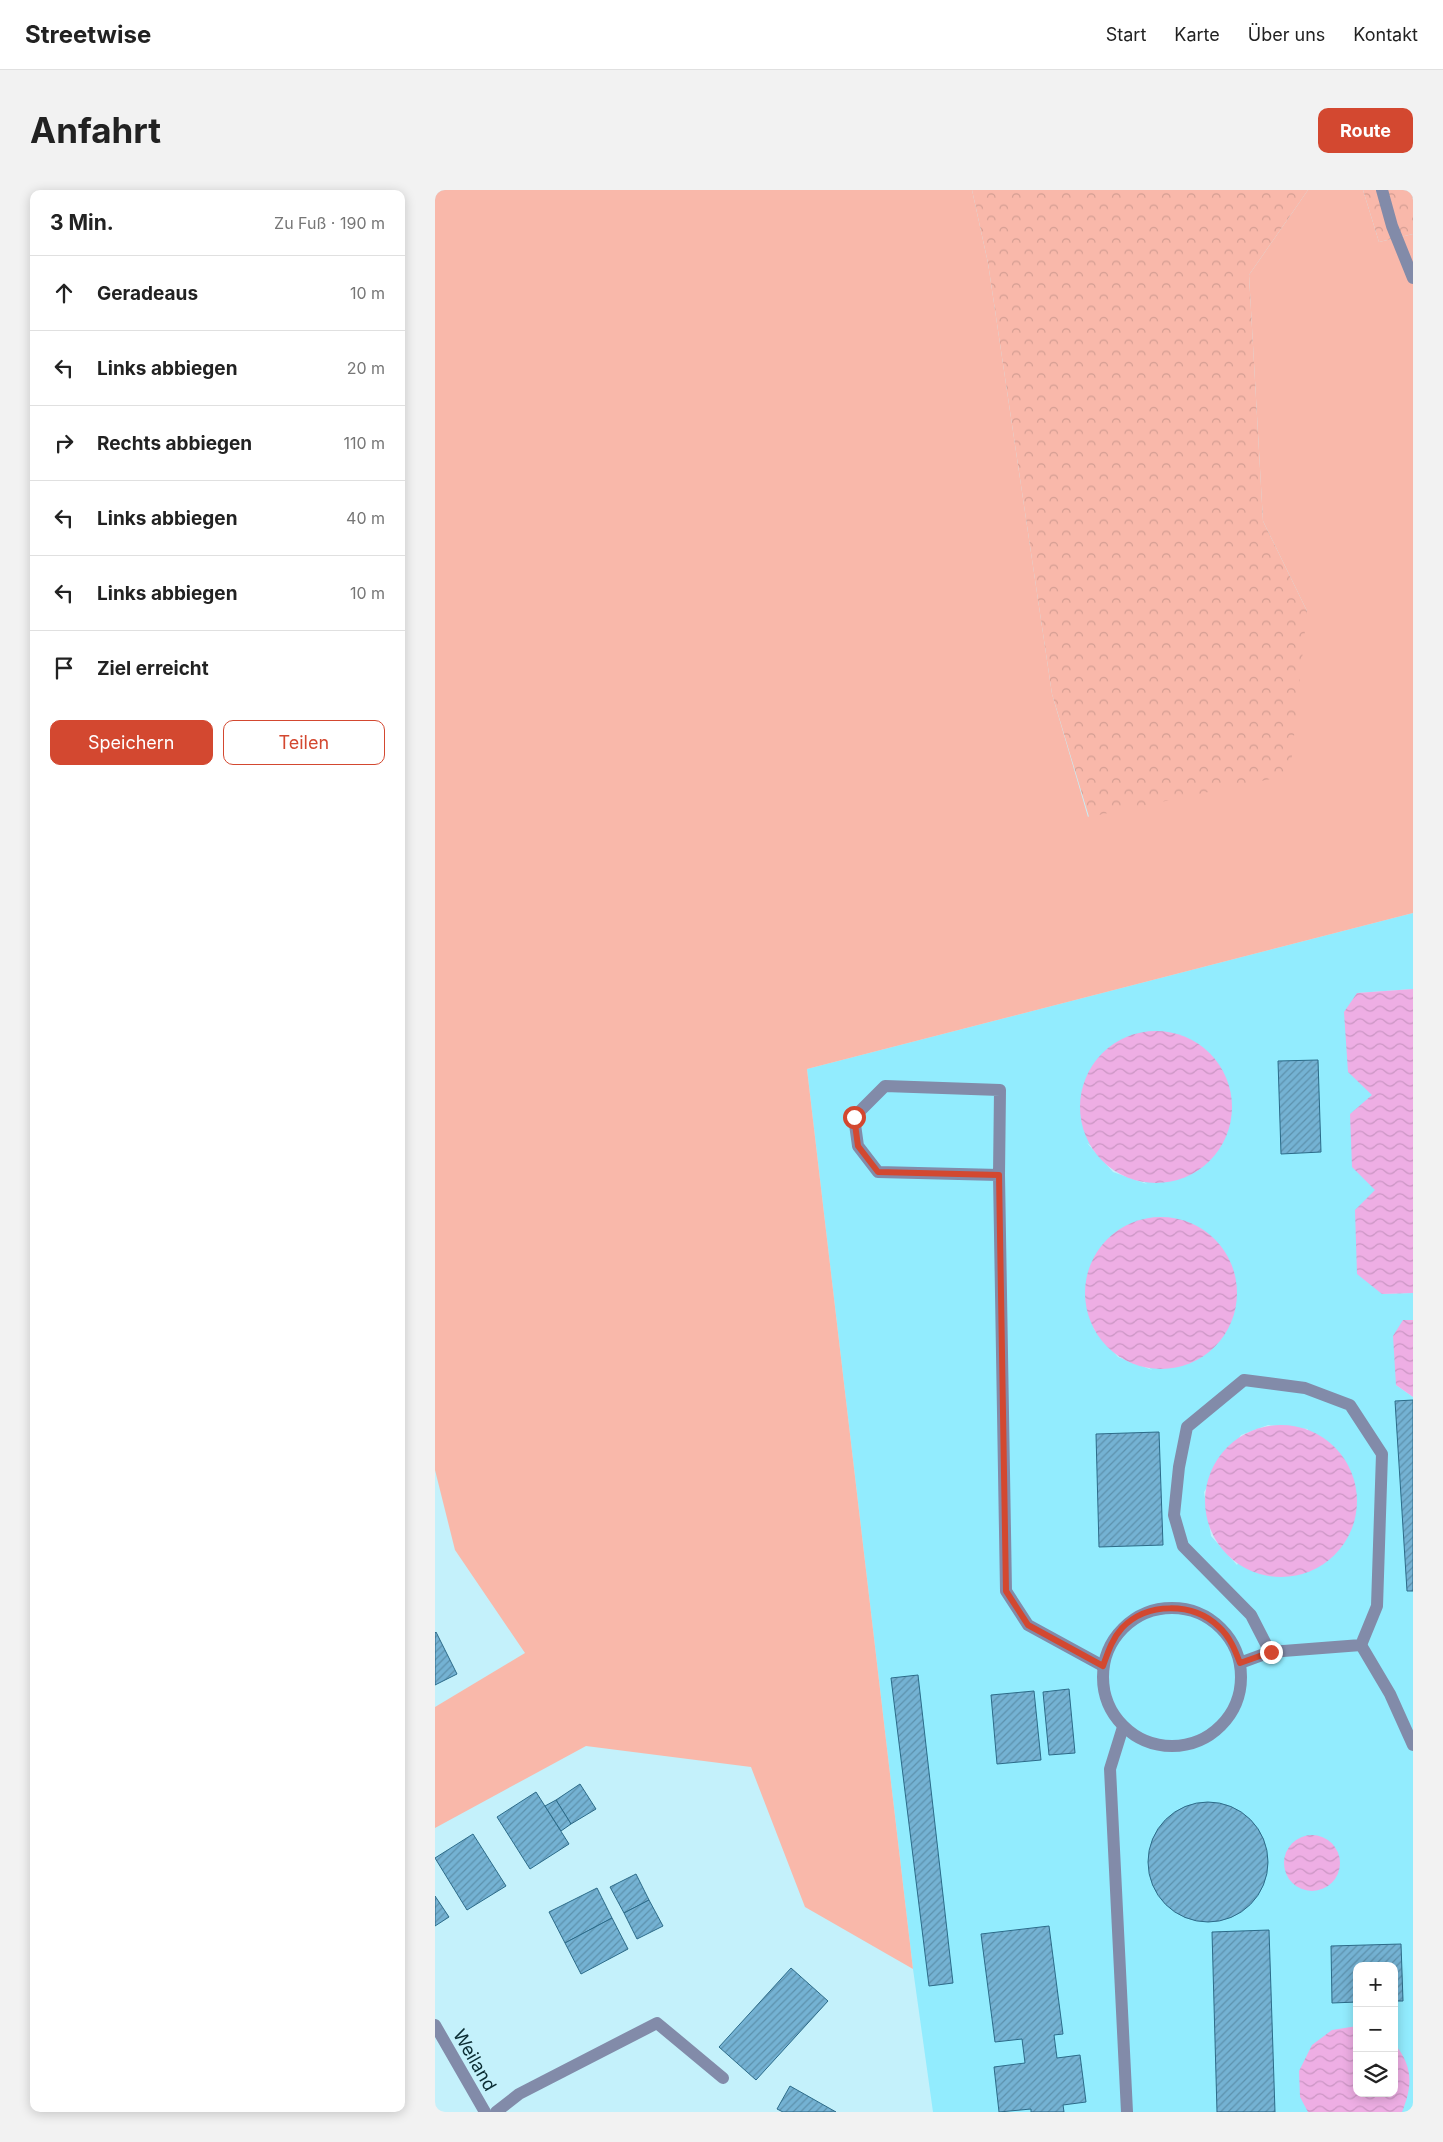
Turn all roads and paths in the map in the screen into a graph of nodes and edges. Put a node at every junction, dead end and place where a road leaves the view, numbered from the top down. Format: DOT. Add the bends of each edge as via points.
graph roads {
  1 [pos="1382,190"];
  2 [pos="1413,278"];
  3 [pos="999,1175"];
  4 [pos="1361,1645"];
  5 [pos="1271,1652"];
  6 [pos="1240,1663"];
  7 [pos="1103,1666"];
  8 [pos="1123,1727"];
  9 [pos="1413,1745"];
  10 [pos="435,2025"];
  11 [pos="723,2078"];
  12 [pos="485,2112"];
  13 [pos="496,2112"];
  14 [pos="1127,2112"];
  1 -- 2 [label="street" via="1392,226"];
  3 -- 3 [label="street" via="1000,1090 885,1086 854,1117 858,1146 878,1172"];
  3 -- 7 [label="street" via="1006,1591 1028,1625"];
  4 -- 5 [label="street"];
  4 -- 5 [label="street" via="1377,1606 1382,1454 1350,1405 1305,1388 1244,1380 1187,1427 1174,1515 1183,1546 1251,1615"];
  4 -- 9 [label="street" via="1390,1694"];
  5 -- 6 [label="street"];
  6 -- 7 [label="street" via="1233,1643 1219,1626 1201,1614 1181,1608 1160,1608 1139,1615 1122,1628 1110,1645"];
  6 -- 8 [label="street" via="1241,1685 1235,1707 1223,1725 1205,1739 1184,1746 1162,1746 1140,1740"];
  7 -- 8 [label="street" via="1103,1688 1110,1709"];
  8 -- 14 [label="street" via="1110,1769"];
  10 -- 12 [label="street, Weiland"];
  11 -- 13 [label="street" via="657,2023 519,2094"];
}
